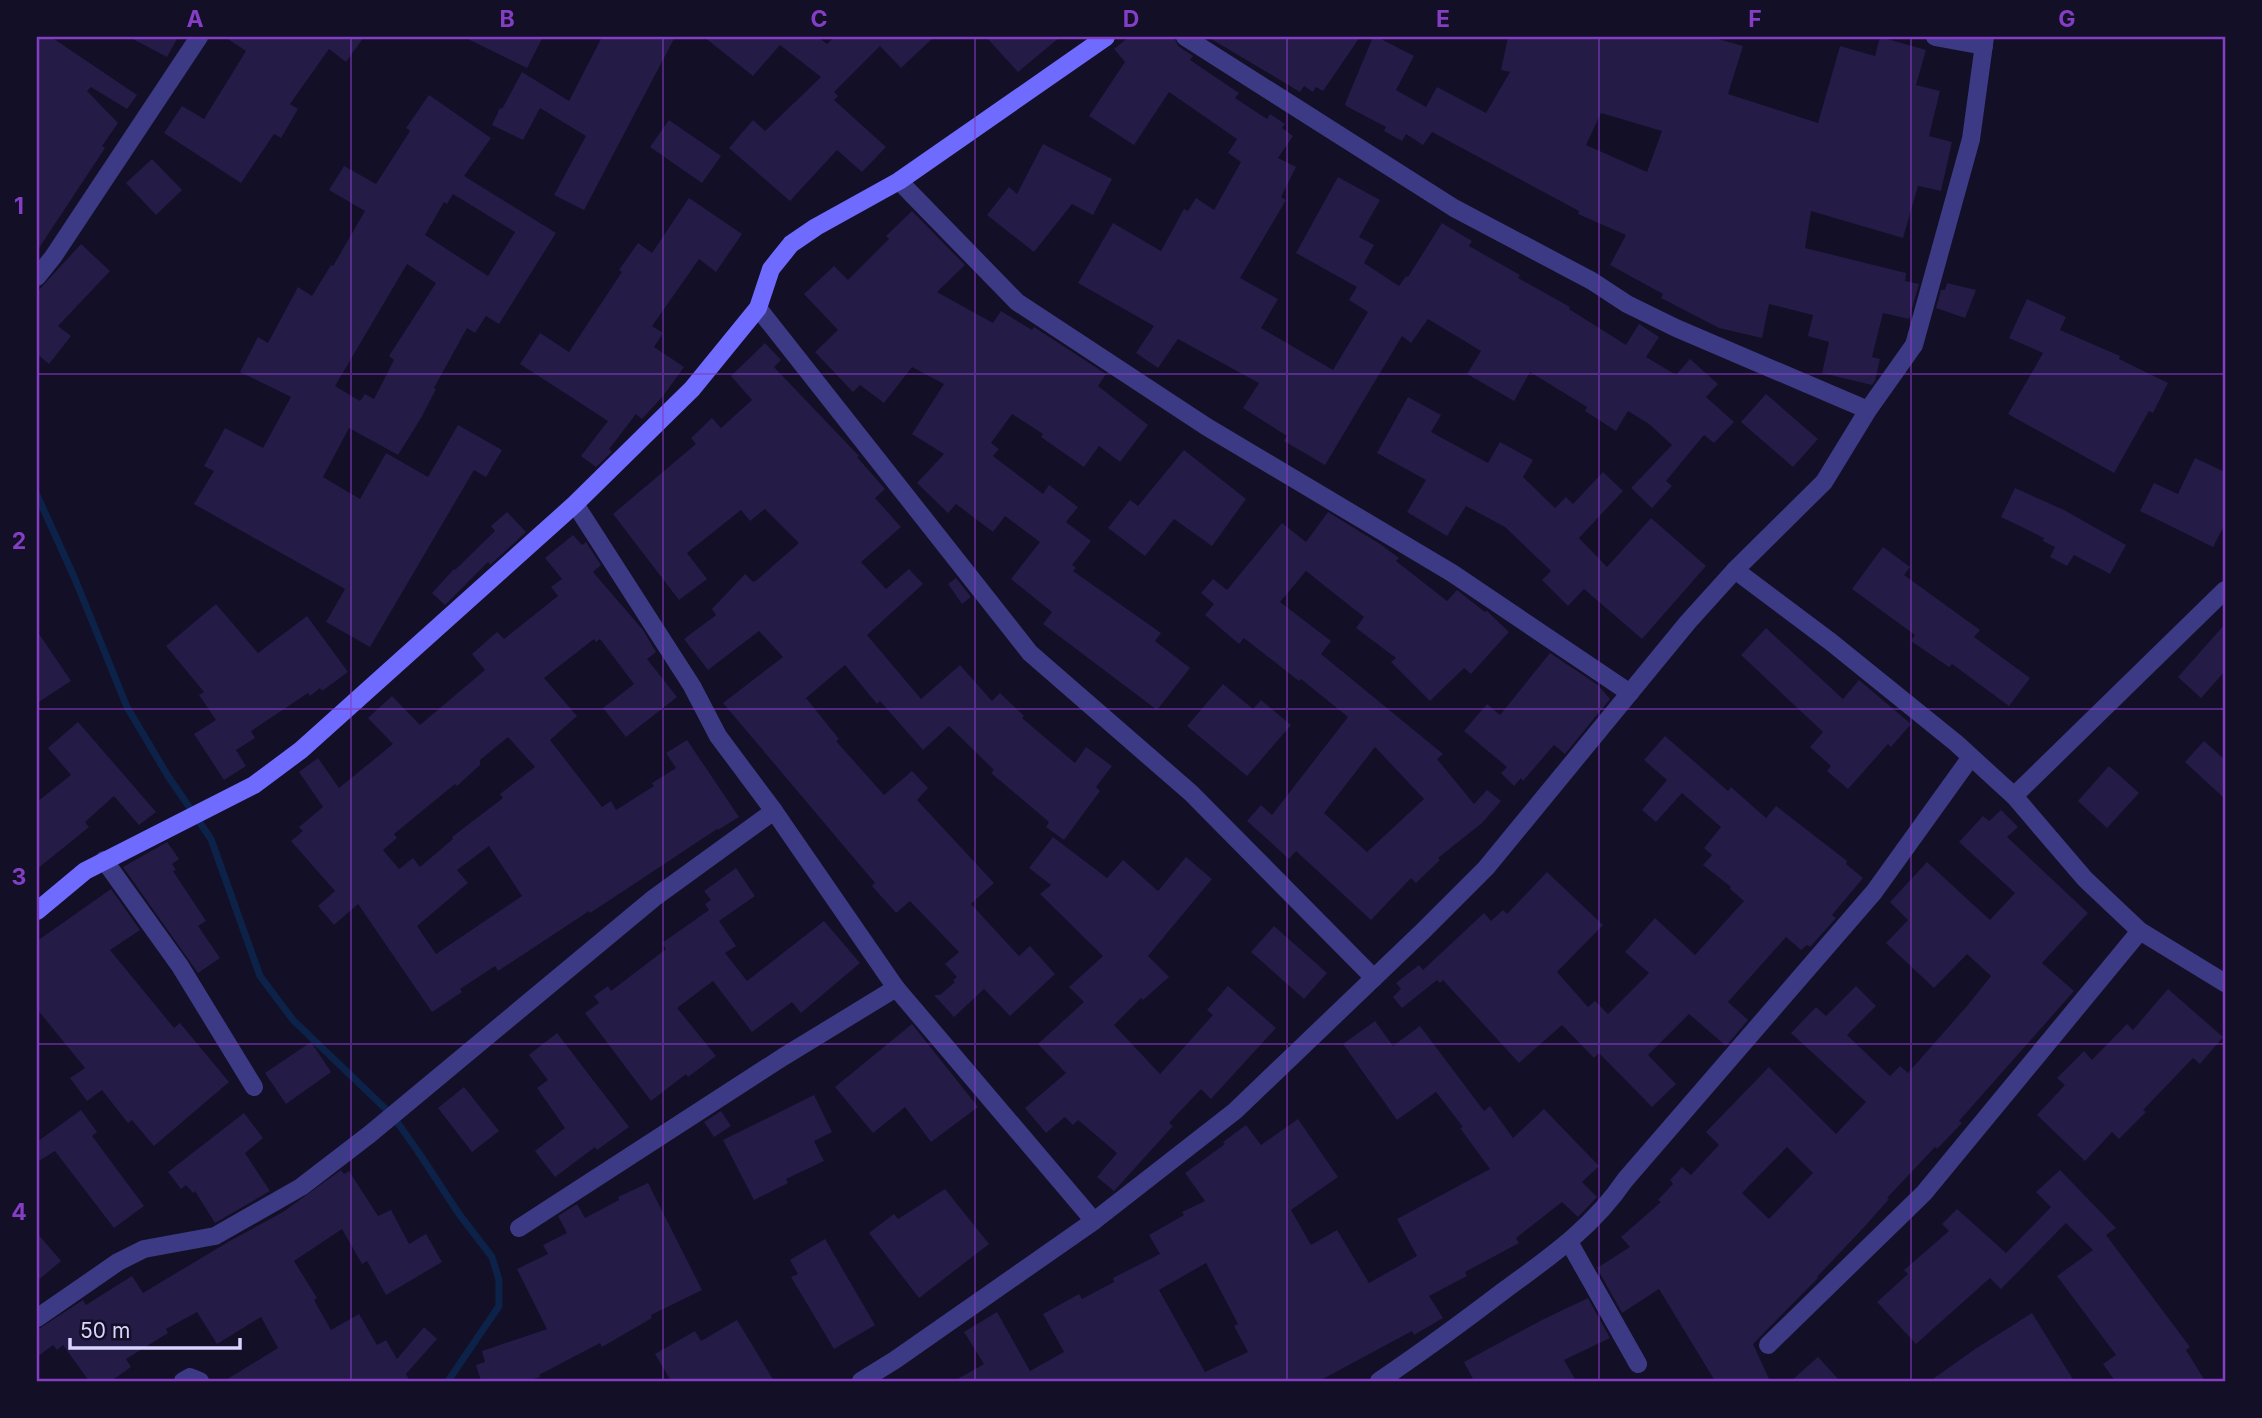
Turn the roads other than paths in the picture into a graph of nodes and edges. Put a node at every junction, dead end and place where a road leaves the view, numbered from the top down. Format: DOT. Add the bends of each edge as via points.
graph roads {
  1 [pos="199,37"];
  2 [pos="1105,37"];
  3 [pos="1185,37"];
  4 [pos="1935,37"];
  5 [pos="1984,41"];
  6 [pos="899,181"];
  7 [pos="37,277"];
  8 [pos="758,308"];
  9 [pos="1868,410"];
  10 [pos="575,504"];
  11 [pos="1735,570"];
  12 [pos="2225,590"];
  13 [pos="1630,693"];
  14 [pos="1971,757"];
  15 [pos="2014,796"];
  16 [pos="774,811"];
  17 [pos="104,860"];
  18 [pos="37,911"];
  19 [pos="2140,931"];
  20 [pos="1374,978"];
  21 [pos="2225,983"];
  22 [pos="896,988"];
  23 [pos="254,1087"];
  24 [pos="1094,1221"];
  25 [pos="519,1228"];
  26 [pos="1569,1242"];
  27 [pos="37,1318"];
  28 [pos="1768,1345"];
  29 [pos="1639,1364"];
  30 [pos="183,1381"];
  31 [pos="201,1381"];
  32 [pos="861,1381"];
  33 [pos="1379,1381"];
  1 -- 7 [label="street"];
  2 -- 6 [label="street"];
  3 -- 9 [label="street" via="1454,208 1627,304"];
  4 -- 5 [label="street"];
  5 -- 9 [label="street" via="1971,139 1914,345"];
  6 -- 8 [label="street" via="791,244 771,269"];
  6 -- 13 [label="street" via="1017,302 1207,427 1452,573"];
  8 -- 10 [label="street" via="692,389"];
  8 -- 20 [label="street" via="1030,653 1191,793"];
  9 -- 11 [label="street" via="1824,482"];
  10 -- 16 [label="street" via="692,686 718,736"];
  10 -- 17 [label="street" via="301,750 254,785"];
  11 -- 13 [label="street"];
  11 -- 14 [label="street"];
  12 -- 15 [label="street"];
  13 -- 20 [label="street" via="1486,868"];
  14 -- 15 [label="street"];
  14 -- 26 [label="street" via="1874,891 1633,1170 1608,1205"];
  15 -- 19 [label="street" via="2085,879"];
  16 -- 22 [label="street"];
  16 -- 27 [label="street" via="654,898 301,1187 215,1236 144,1249"];
  17 -- 18 [label="street"];
  17 -- 23 [label="street" via="180,966"];
  19 -- 21 [label="street"];
  19 -- 28 [label="street" via="1924,1193"];
  20 -- 24 [label="street" via="1235,1111"];
  22 -- 24 [label="street"];
  22 -- 25 [label="street"];
  24 -- 32 [label="street"];
  26 -- 29 [label="street"];
  26 -- 33 [label="street"];
  30 -- 31 [label="street" via="190,1377"];
}
